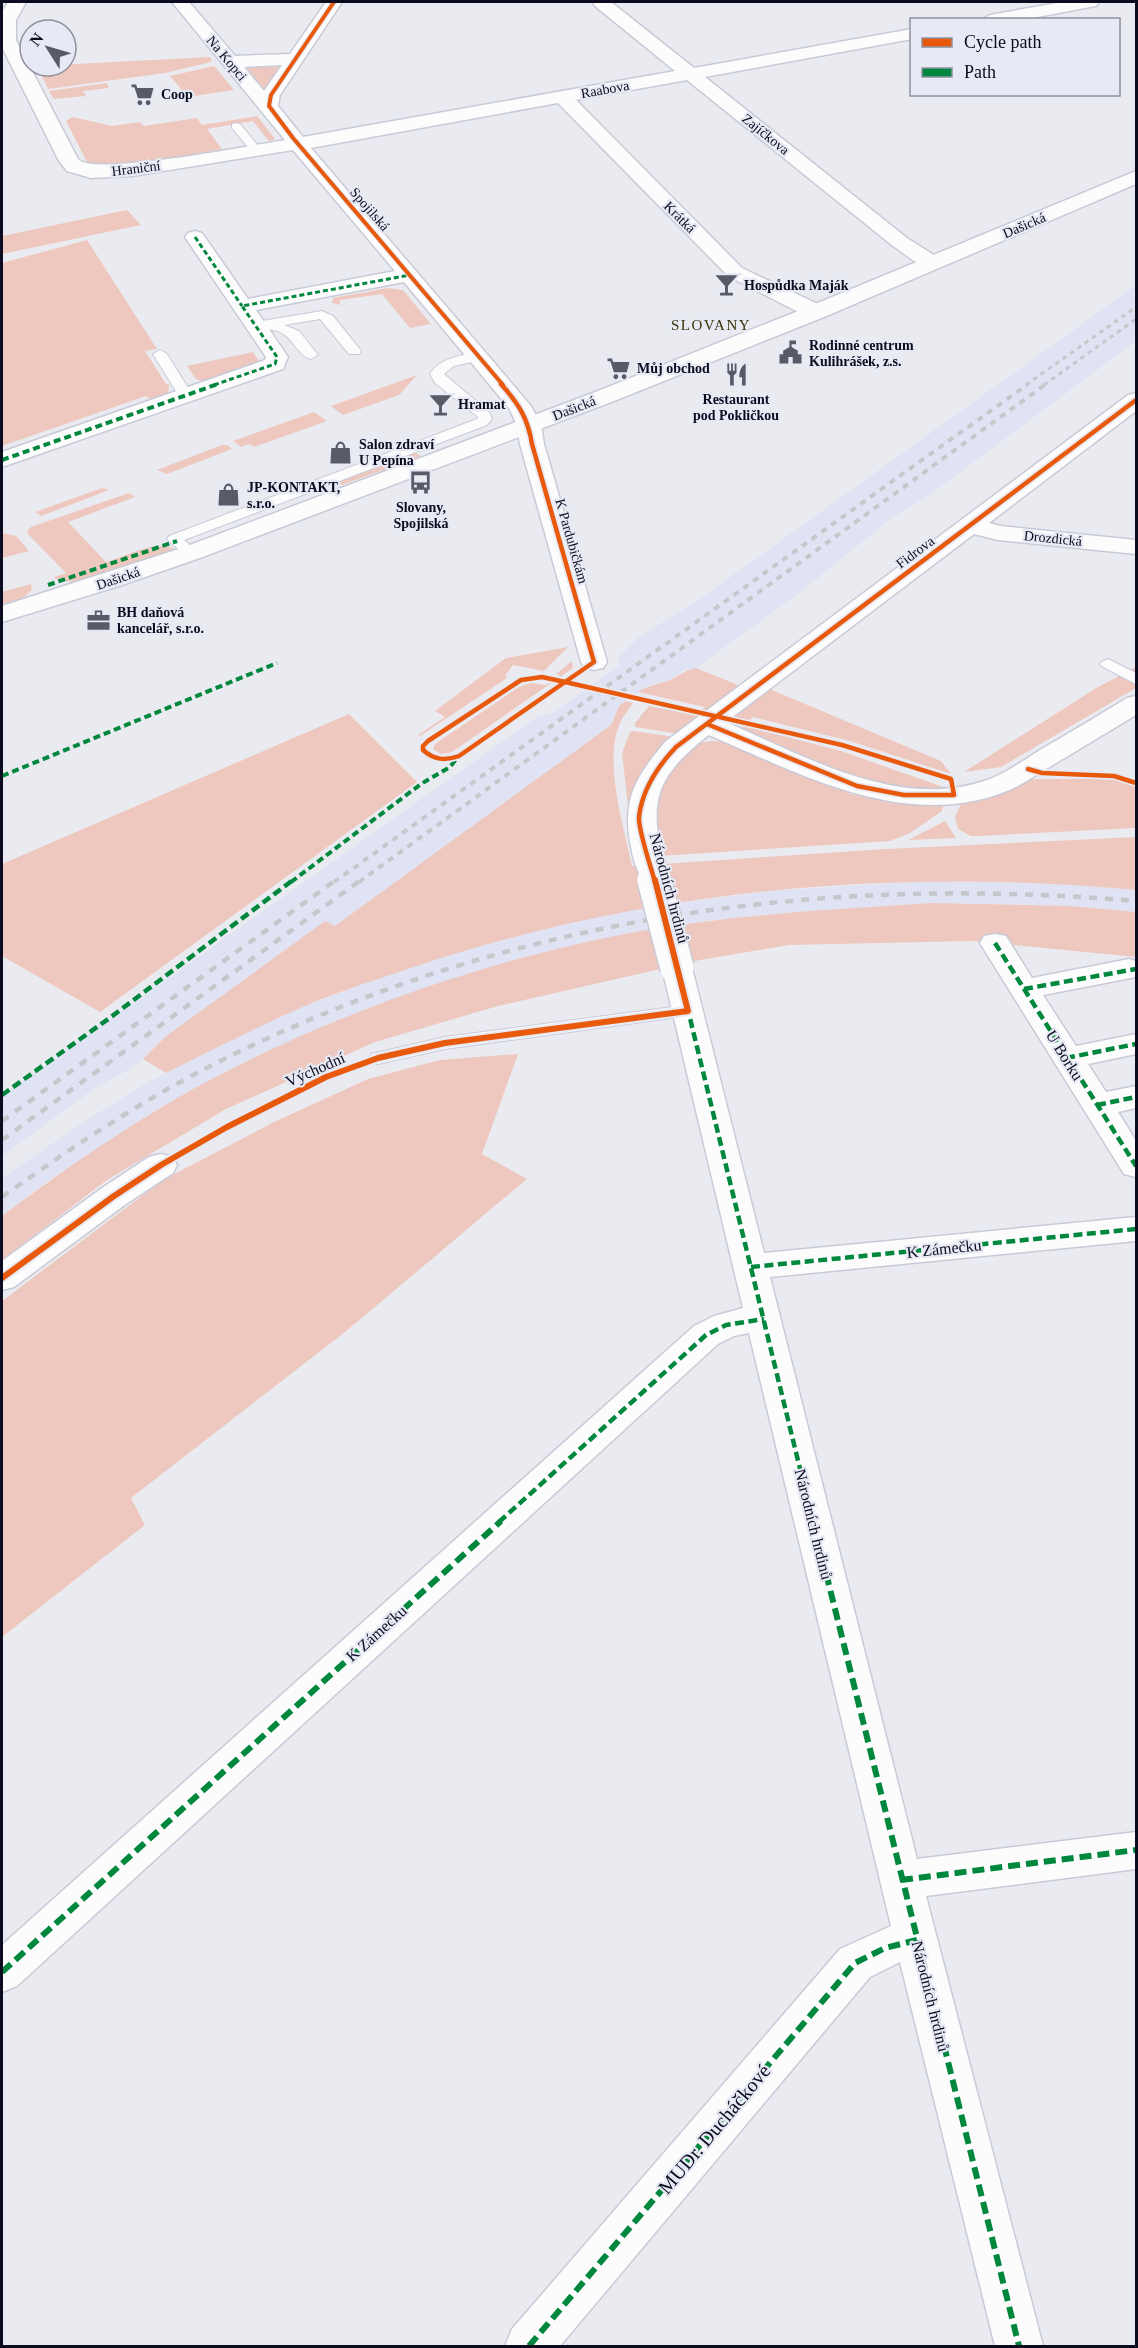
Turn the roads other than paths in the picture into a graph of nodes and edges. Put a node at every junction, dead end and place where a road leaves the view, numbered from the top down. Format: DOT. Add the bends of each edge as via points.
graph roads {
  1 [pos="17,2"];
  2 [pos="180,2"];
  3 [pos="334,2"];
  4 [pos="601,2"];
  5 [pos="1090,2"];
  6 [pos="1001,18"];
  7 [pos="910,34"];
  8 [pos="295,59"];
  9 [pos="230,62"];
  10 [pos="691,73"];
  11 [pos="562,97"];
  12 [pos="274,115"];
  13 [pos="236,126"];
  14 [pos="298,144"];
  15 [pos="256,150"];
  16 [pos="1137,177"];
  17 [pos="195,237"];
  18 [pos="933,263"];
  19 [pos="410,275"];
  20 [pos="243,306"];
  21 [pos="816,312"];
  22 [pos="262,325"];
  23 [pos="354,351"];
  24 [pos="160,354"];
  25 [pos="311,355"];
  26 [pos="479,356"];
  27 [pos="186,396"];
  28 [pos="1137,400"];
  29 [pos="529,425"];
  30 [pos="2,460"];
  31 [pos="306,489"];
  32 [pos="326,502"];
  33 [pos="971,525"];
  34 [pos="1137,547"];
  35 [pos="191,553"];
  36 [pos="2,615"];
  37 [pos="594,662"];
  38 [pos="1108,664"];
  39 [pos="1137,679"];
  40 [pos="1137,704"];
  41 [pos="707,724"];
  42 [pos="995,943"];
  43 [pos="1129,969"];
  44 [pos="1024,989"];
  45 [pos="688,1011"];
  46 [pos="1137,1044"];
  47 [pos="378,1058"];
  48 [pos="1066,1058"];
  49 [pos="1137,1096"];
  50 [pos="1097,1104"];
  51 [pos="161,1165"];
  52 [pos="1137,1166"];
  53 [pos="1137,1229"];
  54 [pos="751,1267"];
  55 [pos="2,1278"];
  56 [pos="764,1319"];
  57 [pos="1137,1850"];
  58 [pos="901,1880"];
  59 [pos="917,1940"];
  60 [pos="2,1972"];
  61 [pos="529,2346"];
  62 [pos="1018,2346"];
  1 -- 15 [label="street, Hraniční" via="6,19 5,33 69,161 81,170 132,170"];
  2 -- 9 [label="street, Na Kopci"];
  3 -- 8 [label="street"];
  4 -- 10 [label="street, Zajíčkova"];
  5 -- 6 [label="street"];
  7 -- 10 [label="street, Raabova"];
  8 -- 9 [label="street"];
  8 -- 12 [label="street" via="269,101"];
  9 -- 12 [label="street, Na Kopci"];
  10 -- 11 [label="street, Raabova"];
  10 -- 18 [label="street, Zajíčkova" via="900,242"];
  11 -- 14 [label="street, Raabova"];
  11 -- 21 [label="street, Krátká" via="735,272"];
  12 -- 14 [label="street, Spojilská"];
  13 -- 15 [label="lane"];
  14 -- 15 [label="street, Hraniční"];
  14 -- 19 [label="street, Spojilská"];
  16 -- 18 [label="street, Dašická"];
  17 -- 20 [label="street"];
  18 -- 21 [label="street, Dašická"];
  19 -- 20 [label="street"];
  19 -- 26 [label="street, Spojilská"];
  20 -- 22 [label="street"];
  21 -- 29 [label="street, Dašická"];
  22 -- 23 [label="lane" via="322,315"];
  22 -- 25 [label="lane" via="294,334"];
  22 -- 27 [label="street" via="278,357 275,364"];
  24 -- 27 [label="lane"];
  26 -- 29 [label="street, Spojilská" via="520,406"];
  26 -- 31 [label="lane" via="444,366 437,374 484,416 482,422"];
  27 -- 30 [label="street"];
  28 -- 33 [label="street, Fidrova"];
  29 -- 32 [label="street, Dašická"];
  29 -- 37 [label="street, K Pardubičkám"];
  31 -- 32 [label="lane"];
  31 -- 35 [label="lane" via="174,539"];
  32 -- 35 [label="street, Dašická"];
  33 -- 34 [label="street, Drozdická" via="998,533"];
  33 -- 41 [label="street, Fidrova"];
  35 -- 36 [label="street, Dašická"];
  38 -- 39 [label="lane"];
  40 -- 41 [label="street" via="994,787 925,797 857,786"];
  41 -- 45 [label="street, Národních hrdinů, bridge" via="663,761 643,796 639,819"];
  42 -- 44 [label="street, U Borku"];
  43 -- 44 [label="street"];
  44 -- 48 [label="street, U Borku"];
  45 -- 47 [label="lane" via="445,1043"];
  45 -- 54 [label="street, Národních hrdinů"];
  46 -- 48 [label="street"];
  48 -- 50 [label="street, U Borku"];
  49 -- 50 [label="street"];
  50 -- 52 [label="street, U Borku"];
  51 -- 55 [label="street"];
  53 -- 54 [label="street, K Zámečku"];
  54 -- 56 [label="street, Národních hrdinů"];
  56 -- 58 [label="street, Národních hrdinů"];
  56 -- 60 [label="street, K Zámečku" via="732,1322 706,1335"];
  57 -- 58 [label="street"];
  58 -- 59 [label="street, Národních hrdinů"];
  59 -- 61 [label="street, MUDr. Ducháčkové" via="880,1948 855,1963"];
  59 -- 62 [label="street, Národních hrdinů"];
}
